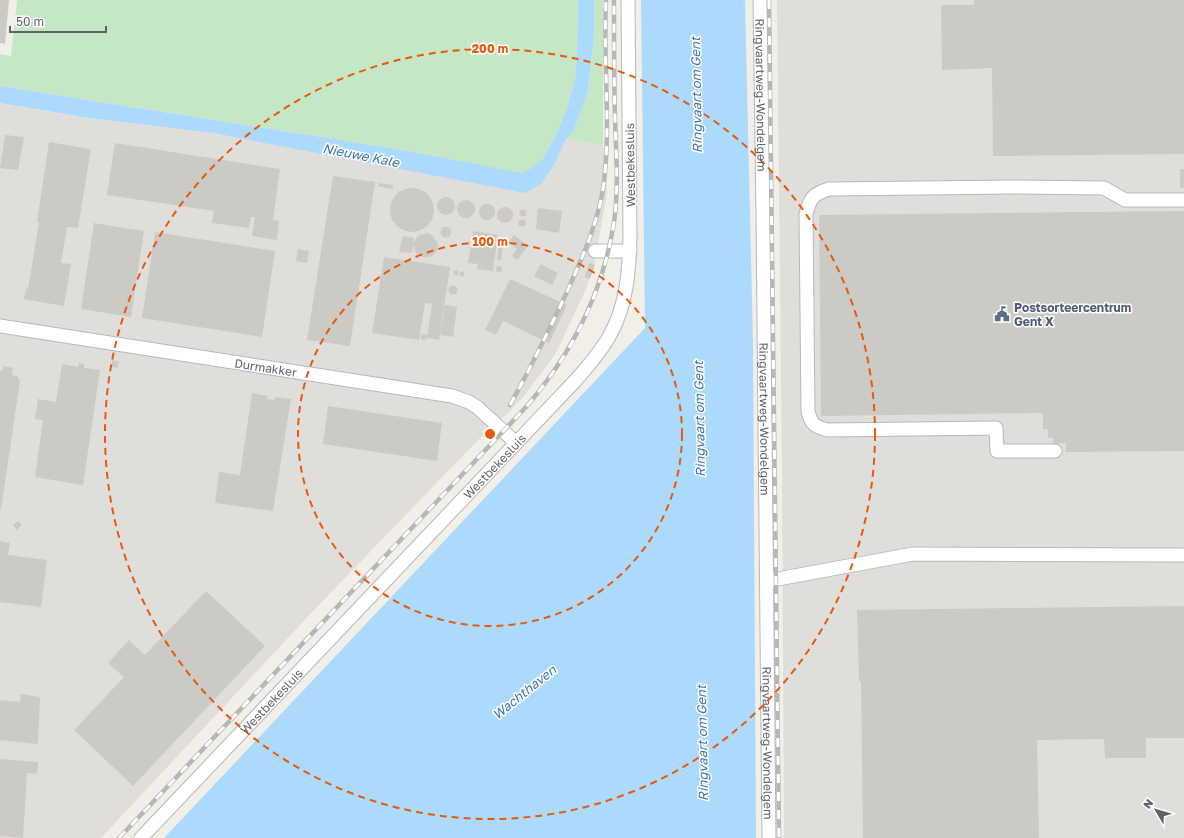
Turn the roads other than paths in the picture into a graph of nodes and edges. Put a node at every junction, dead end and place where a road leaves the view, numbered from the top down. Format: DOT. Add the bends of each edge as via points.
graph roads {
  1 [pos="628,0"];
  2 [pos="760,0"];
  3 [pos="1184,200"];
  4 [pos="595,251"];
  5 [pos="630,251"];
  6 [pos="0,326"];
  7 [pos="516,443"];
  8 [pos="1054,451"];
  9 [pos="1184,555"];
  10 [pos="767,581"];
  11 [pos="141,838"];
  12 [pos="769,838"];
  1 -- 5 [label="street, Westbekesluis"];
  2 -- 10 [label="street, Ringvaartweg-Wondelgem"];
  3 -- 8 [label="street" via="1125,200 1104,188 1013,187 829,189 819,192 810,201 806,214 808,411 810,420 816,427 827,430 996,428 997,451"];
  4 -- 5 [label="street"];
  5 -- 7 [label="street, Westbekesluis" via="626,294 610,336 588,366"];
  6 -- 7 [label="street, Durmakker" via="452,396 477,407"];
  7 -- 11 [label="street, Westbekesluis"];
  9 -- 10 [label="street" via="913,554"];
  10 -- 12 [label="street, Ringvaartweg-Wondelgem"];
}
